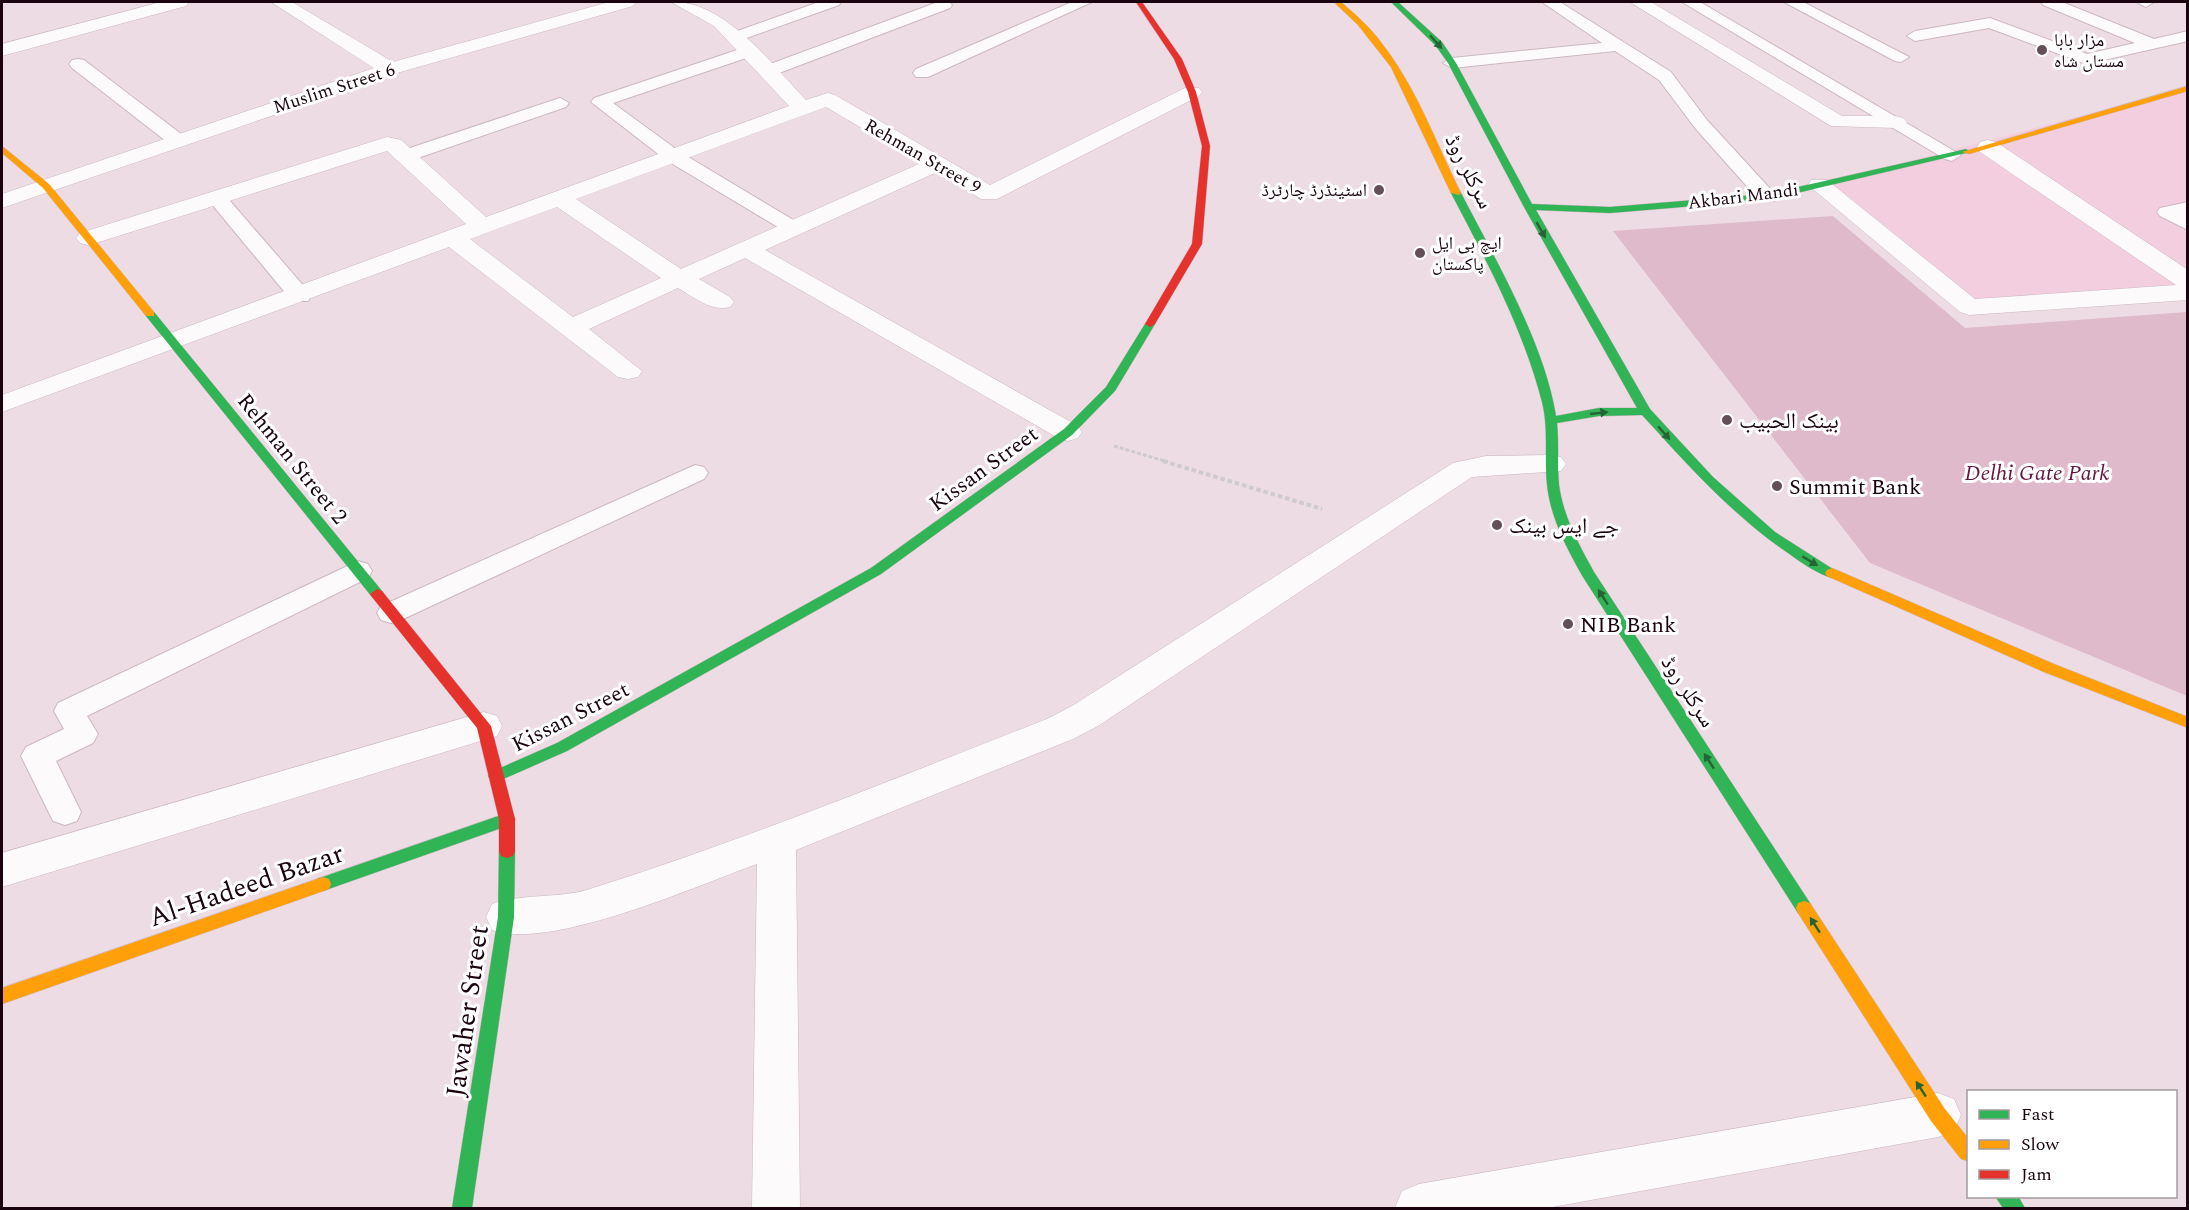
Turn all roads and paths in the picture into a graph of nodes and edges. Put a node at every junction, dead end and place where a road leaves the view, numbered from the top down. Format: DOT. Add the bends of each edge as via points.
graph roads {
  1 [pos="180,2"];
  2 [pos="280,2"];
  3 [pos="627,2"];
  4 [pos="680,2"];
  5 [pos="833,2"];
  6 [pos="1084,2"];
  7 [pos="1139,2"];
  8 [pos="1337,2"];
  9 [pos="1394,2"];
  10 [pos="1550,2"];
  11 [pos="1639,2"];
  12 [pos="1690,2"];
  13 [pos="1792,2"];
  14 [pos="2049,2"];
  15 [pos="944,4"];
  16 [pos="1915,36"];
  17 [pos="2187,36"];
  18 [pos="2150,43"];
  19 [pos="742,44"];
  20 [pos="1619,46"];
  21 [pos="2,50"];
  22 [pos="1901,57"];
  23 [pos="1452,63"];
  24 [pos="78,64"];
  25 [pos="390,69"];
  26 [pos="768,71"];
  27 [pos="922,73"];
  28 [pos="2187,88"];
  29 [pos="1192,92"];
  30 [pos="560,102"];
  31 [pos="802,108"];
  32 [pos="1896,122"];
  33 [pos="178,141"];
  34 [pos="1988,147"];
  35 [pos="2,149"];
  36 [pos="1952,154"];
  37 [pos="405,156"];
  38 [pos="673,156"];
  39 [pos="937,164"];
  40 [pos="1819,185"];
  41 [pos="45,186"];
  42 [pos="1767,197"];
  43 [pos="217,198"];
  44 [pos="559,198"];
  45 [pos="2,201"];
  46 [pos="1529,207"];
  47 [pos="2187,208"];
  48 [pos="2187,224"];
  49 [pos="483,227"];
  50 [pos="793,228"];
  51 [pos="88,238"];
  52 [pos="453,238"];
  53 [pos="748,250"];
  54 [pos="681,279"];
  55 [pos="2187,282"];
  56 [pos="2187,292"];
  57 [pos="300,296"];
  58 [pos="721,302"];
  59 [pos="571,327"];
  60 [pos="172,343"];
  61 [pos="627,371"];
  62 [pos="4,399"];
  63 [pos="1645,411"];
  64 [pos="1553,420"];
  65 [pos="1068,432"];
  66 [pos="1551,464"];
  67 [pos="695,473"];
  68 [pos="1378,525"];
  69 [pos="358,571"];
  70 [pos="391,613"];
  71 [pos="2187,723"];
  72 [pos="484,726"];
  73 [pos="496,776"];
  74 [pos="65,812"];
  75 [pos="507,819"];
  76 [pos="777,842"];
  77 [pos="2,870"];
  78 [pos="506,917"];
  79 [pos="2,996"];
  80 [pos="1938,1115"];
  81 [pos="1967,1151"];
  82 [pos="462,1209"];
  83 [pos="776,1209"];
  84 [pos="1419,1209"];
  1 -- 21 [label="street"];
  2 -- 25 [label="street"];
  3 -- 25 [label="street, Muslim Street 6"];
  4 -- 19 [label="street" via="721,22"];
  5 -- 19 [label="lane"];
  6 -- 27 [label="lane"];
  7 -- 29 [label="street, Kissan Street" via="1178,58"];
  8 -- 64 [label="street, سرکلر روڈ" via="1375,36 1398,69 1507,291"];
  9 -- 23 [label="street, سرکلر روڈ, one-way" via="1439,44"];
  10 -- 20 [label="lane"];
  11 -- 32 [label="street" via="1838,122"];
  12 -- 32 [label="lane"];
  13 -- 22 [label="lane"];
  14 -- 18 [label="lane"];
  15 -- 26 [label="lane"];
  16 -- 18 [label="lane" via="1990,23 2086,59"];
  17 -- 18 [label="lane"];
  19 -- 26 [label="street"];
  19 -- 38 [label="lane" via="600,102"];
  20 -- 23 [label="lane"];
  20 -- 42 [label="lane" via="1665,76 1701,124"];
  23 -- 46 [label="street, سرکلر روڈ"];
  24 -- 33 [label="lane"];
  25 -- 33 [label="street, Muslim Street 6"];
  26 -- 31 [label="street"];
  28 -- 34 [label="street, Akbari Mandi"];
  29 -- 39 [label="street, Rehman Street 9" via="989,194"];
  29 -- 65 [label="street, Kissan Street" via="1206,146 1197,244 1111,389"];
  30 -- 37 [label="lane"];
  31 -- 38 [label="street, Rehman Street 9"];
  31 -- 39 [label="street, Rehman Street 9" via="828,99"];
  32 -- 36 [label="lane"];
  33 -- 41 [label="street, Muslim Street 6"];
  34 -- 36 [label="street, Akbari Mandi"];
  34 -- 55 [label="street"];
  35 -- 41 [label="street, Rehman Street 2"];
  36 -- 40 [label="street, Akbari Mandi"];
  37 -- 43 [label="street" via="393,145 380,145"];
  37 -- 49 [label="street"];
  38 -- 44 [label="street, Rehman Street 9"];
  38 -- 50 [label="lane"];
  39 -- 50 [label="street"];
  40 -- 42 [label="street, Akbari Mandi"];
  40 -- 56 [label="street" via="1969,308"];
  41 -- 45 [label="street, Muslim Street 6"];
  41 -- 51 [label="street, Rehman Street 2"];
  42 -- 46 [label="street, Akbari Mandi" via="1610,210"];
  43 -- 51 [label="street"];
  43 -- 57 [label="lane"];
  44 -- 49 [label="street, Rehman Street 9"];
  44 -- 54 [label="street"];
  46 -- 63 [label="street, سرکلر روڈ, one-way"];
  47 -- 48 [label="lane" via="2168,212"];
  49 -- 52 [label="street, Rehman Street 9"];
  50 -- 53 [label="street"];
  51 -- 60 [label="street, Rehman Street 2"];
  52 -- 57 [label="street, Rehman Street 9"];
  52 -- 59 [label="street"];
  53 -- 54 [label="street"];
  53 -- 65 [label="street"];
  54 -- 58 [label="street"];
  54 -- 59 [label="street"];
  57 -- 60 [label="street, Rehman Street 9"];
  59 -- 61 [label="street"];
  60 -- 62 [label="street, Rehman Street 9"];
  60 -- 69 [label="street, Rehman Street 2"];
  64 -- 63 [label="street, one-way" via="1599,412"];
  63 -- 71 [label="street, سرکلر روڈ, one-way" via="1709,480 1770,535 1811,562 1857,586 2039,664"];
  64 -- 66 [label="street, سرکلر روڈ"];
  65 -- 68 [label="path"];
  65 -- 73 [label="street, Kissan Street" via="876,571 562,747"];
  66 -- 68 [label="street" via="1486,465 1463,470"];
  80 -- 66 [label="street, سرکلر روڈ, one-way" via="1588,574 1563,527 1552,486"];
  67 -- 70 [label="lane"];
  68 -- 76 [label="street" via="1076,720"];
  69 -- 70 [label="street, Rehman Street 2"];
  69 -- 74 [label="lane" via="69,711 82,734 37,756"];
  70 -- 72 [label="street, Rehman Street 2"];
  72 -- 73 [label="street, Rehman Street 2"];
  72 -- 77 [label="street"];
  73 -- 75 [label="street, Rehman Street 2"];
  75 -- 78 [label="street, Jawaher Street"];
  75 -- 79 [label="street, Al-Hadeed Bazar"];
  76 -- 78 [label="street" via="587,908"];
  76 -- 83 [label="street"];
  78 -- 82 [label="street, Jawaher Street"];
  80 -- 81 [label="street, سرکلر روڈ"];
  80 -- 84 [label="street"];
}
